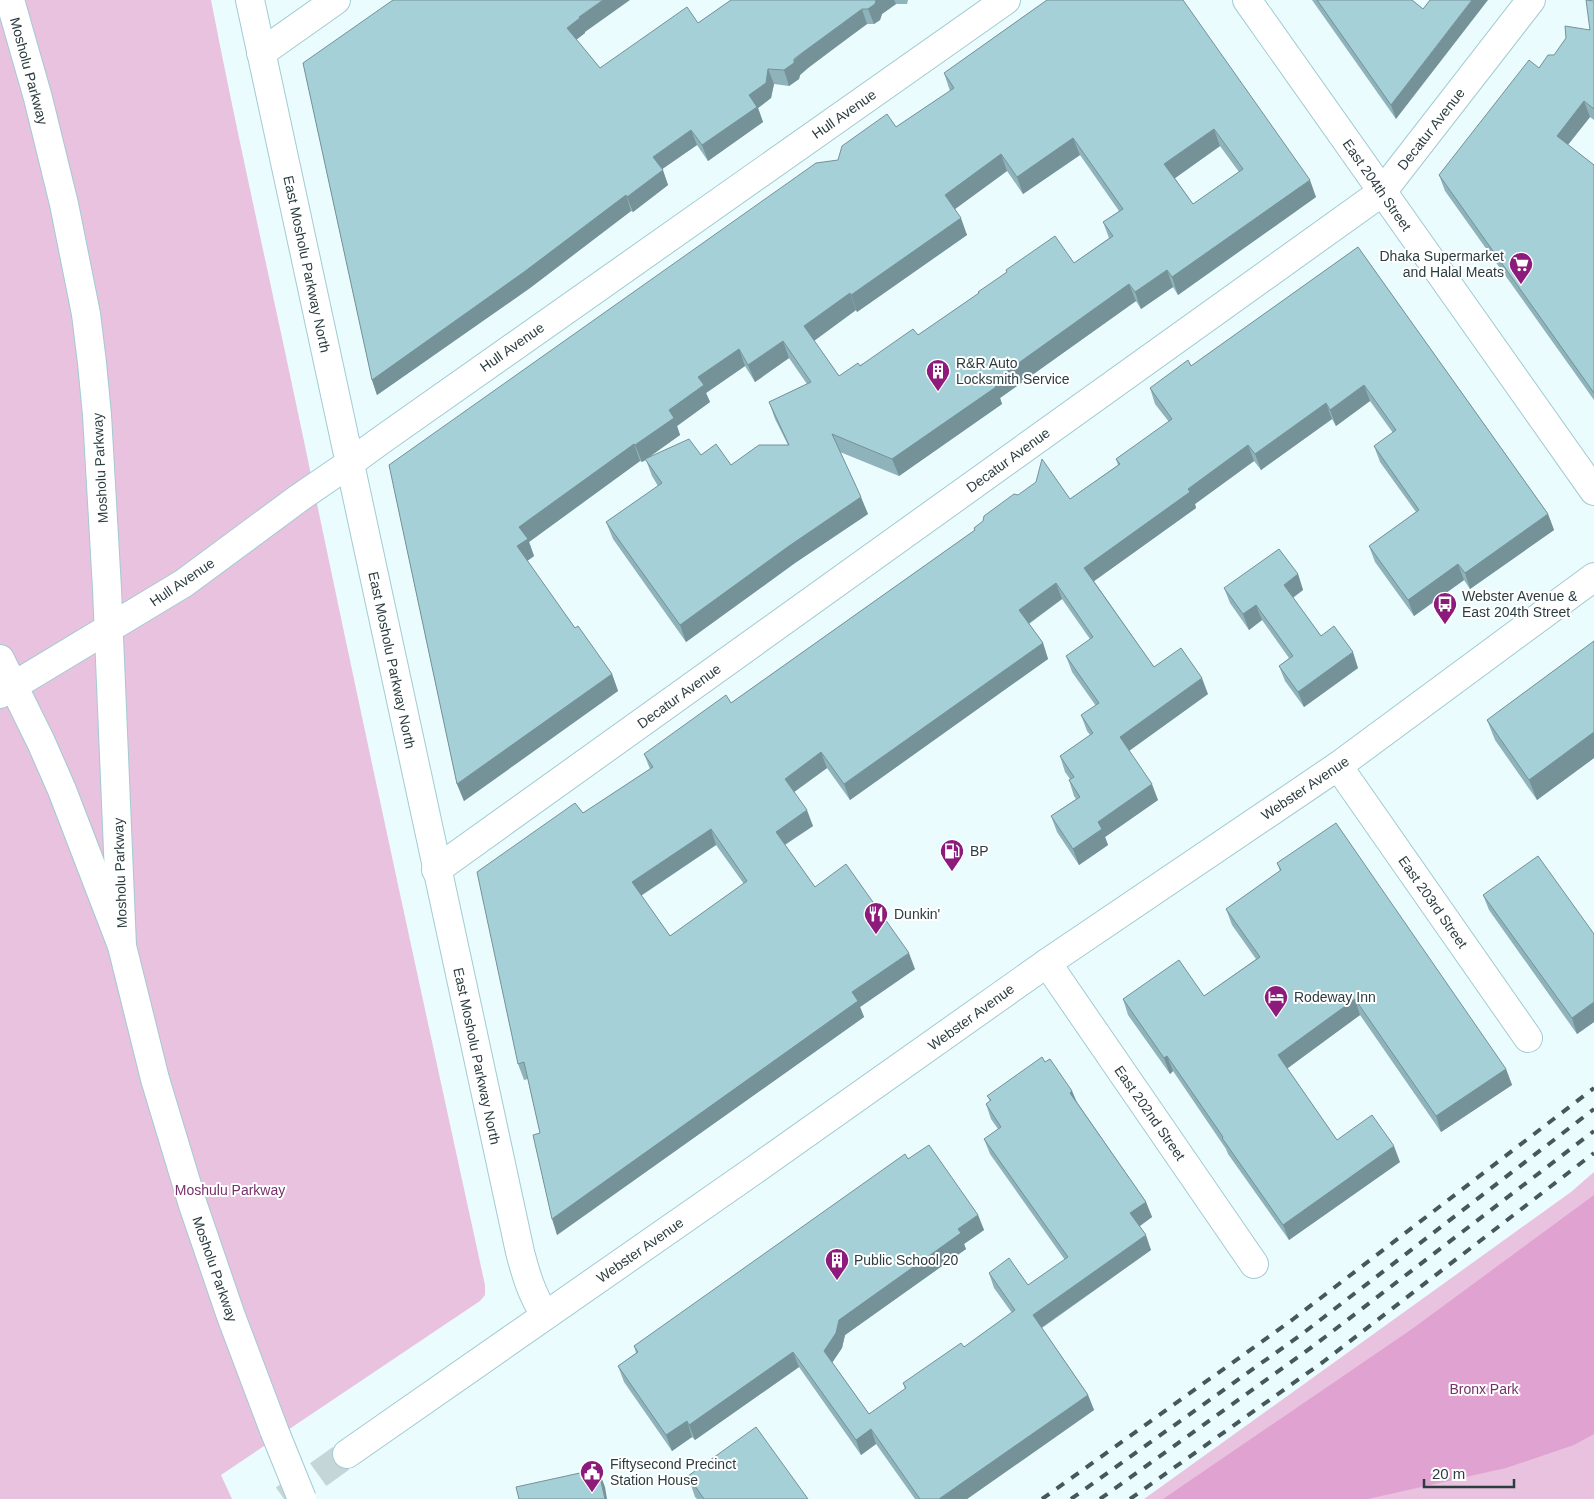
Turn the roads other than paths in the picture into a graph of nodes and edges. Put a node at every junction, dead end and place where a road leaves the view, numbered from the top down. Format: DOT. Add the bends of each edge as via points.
graph roads {
  1 [pos="10,0"];
  2 [pos="250,0"];
  3 [pos="336,0"];
  4 [pos="1006,0"];
  5 [pos="1247,0"];
  6 [pos="1531,0"];
  7 [pos="262,53"];
  8 [pos="1382,192"];
  9 [pos="350,463"];
  10 [pos="1594,491"];
  11 [pos="1594,577"];
  12 [pos="109,628"];
  13 [pos="0,659"];
  14 [pos="7,690"];
  15 [pos="1338,766"];
  16 [pos="436,870"];
  17 [pos="122,946"];
  18 [pos="1047,962"];
  19 [pos="1528,1038"];
  20 [pos="1254,1264"];
  21 [pos="545,1315"];
  22 [pos="347,1454"];
  23 [pos="302,1499"];
  1 -- 12 [label="street, Mosholu Parkway" via="64,204 86,314 97,415"];
  2 -- 7 [label="street, East Mosholu Parkway North"];
  3 -- 7 [label="street"];
  4 -- 9 [label="street, Hull Avenue"];
  5 -- 8 [label="street, East 204th Street"];
  6 -- 8 [label="street, Decatur Avenue"];
  7 -- 9 [label="street, East Mosholu Parkway North"];
  8 -- 10 [label="street, East 204th Street"];
  8 -- 16 [label="street, Decatur Avenue"];
  9 -- 12 [label="street, Hull Avenue" via="184,583"];
  9 -- 16 [label="street, East Mosholu Parkway North"];
  11 -- 15 [label="street, Webster Avenue"];
  12 -- 14 [label="street, Hull Avenue"];
  12 -- 17 [label="street, Mosholu Parkway"];
  13 -- 14 [label="street, Mosholu Parkway"];
  14 -- 17 [label="street, Mosholu Parkway" via="41,742"];
  15 -- 18 [label="street, Webster Avenue"];
  15 -- 19 [label="street, East 203rd Street"];
  16 -- 21 [label="street, East Mosholu Parkway North" via="520,1252 535,1301"];
  17 -- 23 [label="street, Mosholu Parkway, bridge" via="155,1079 193,1205 228,1308"];
  18 -- 20 [label="street, East 202nd Street"];
  18 -- 21 [label="street, Webster Avenue" via="754,1172"];
  21 -- 22 [label="street, Webster Avenue"];
}
